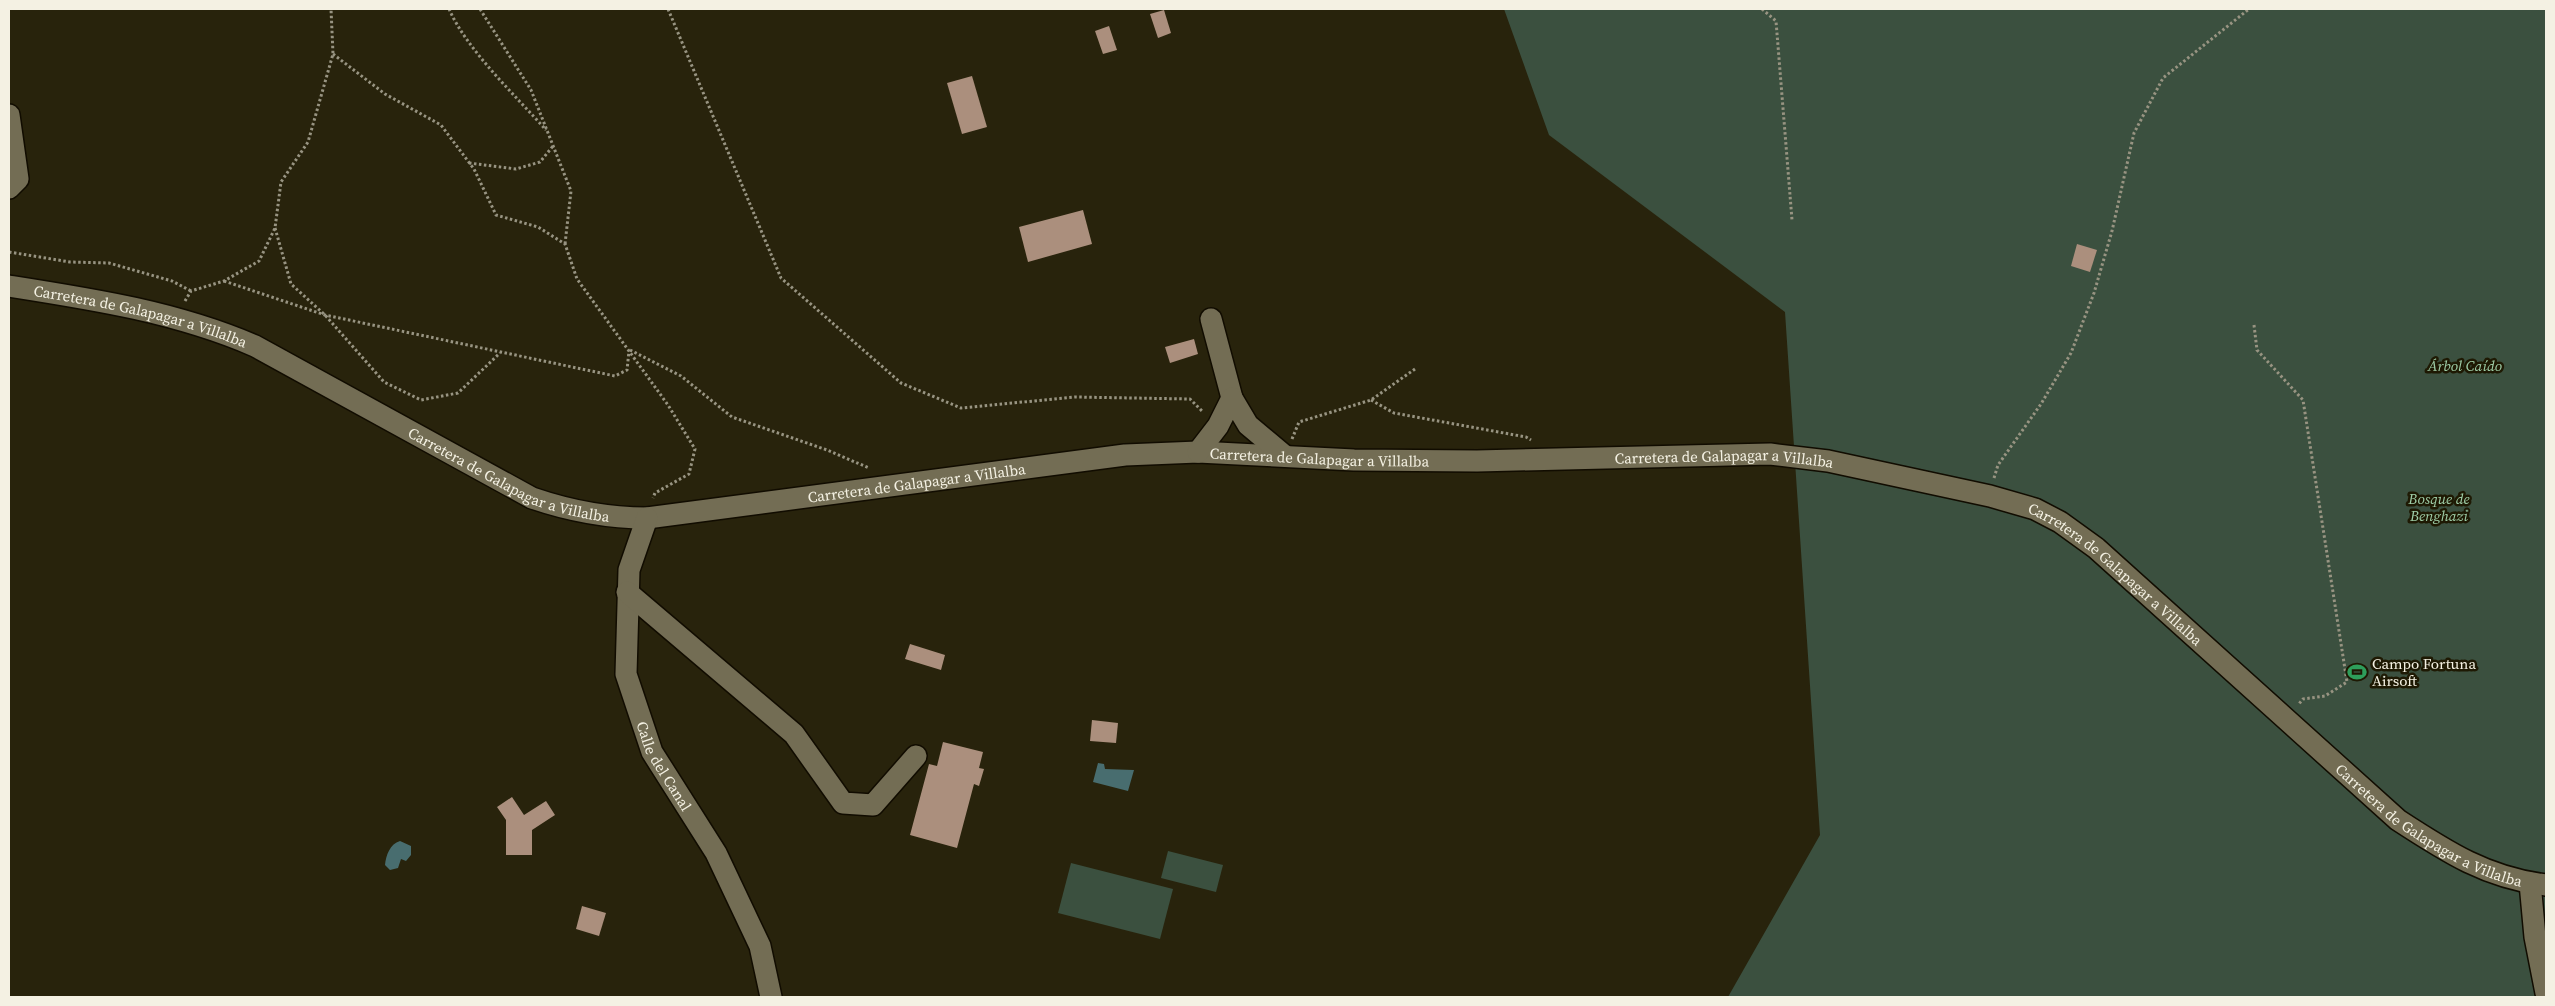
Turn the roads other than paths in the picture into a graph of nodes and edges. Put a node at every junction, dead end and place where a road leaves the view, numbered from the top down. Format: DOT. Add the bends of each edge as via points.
graph roads {
  1 [pos="9,115"];
  2 [pos="9,188"];
  3 [pos="9,286"];
  4 [pos="1211,319"];
  5 [pos="1232,398"];
  6 [pos="1198,452"];
  7 [pos="1286,456"];
  8 [pos="647,518"];
  9 [pos="627,592"];
  10 [pos="916,756"];
  11 [pos="2538,884"];
  12 [pos="2546,993"];
  13 [pos="771,997"];
  1 -- 2 [label="street" via="18,179"];
  3 -- 8 [label="street, Carretera de Galapagar a Villalba" via="175,317 218,330 255,346 532,498 568,510 610,518"];
  4 -- 5 [label="street"];
  5 -- 6 [label="street" via="1218,426"];
  5 -- 7 [label="street" via="1248,425"];
  6 -- 7 [label="street, Carretera de Galapagar a Villalba"];
  6 -- 8 [label="street, Carretera de Galapagar a Villalba" via="1126,455"];
  7 -- 11 [label="street, Carretera de Galapagar a Villalba" via="1449,461 1770,454 1828,461 1990,496 2035,510 2096,548 2398,820 2452,856 2490,873"];
  8 -- 9 [label="street, Calle del Canal" via="629,570"];
  9 -- 10 [label="street" via="794,734 843,803 873,804"];
  9 -- 13 [label="street, Calle del Canal" via="626,674 652,752 716,853 760,946"];
  11 -- 12 [label="street" via="2535,937"];
}
